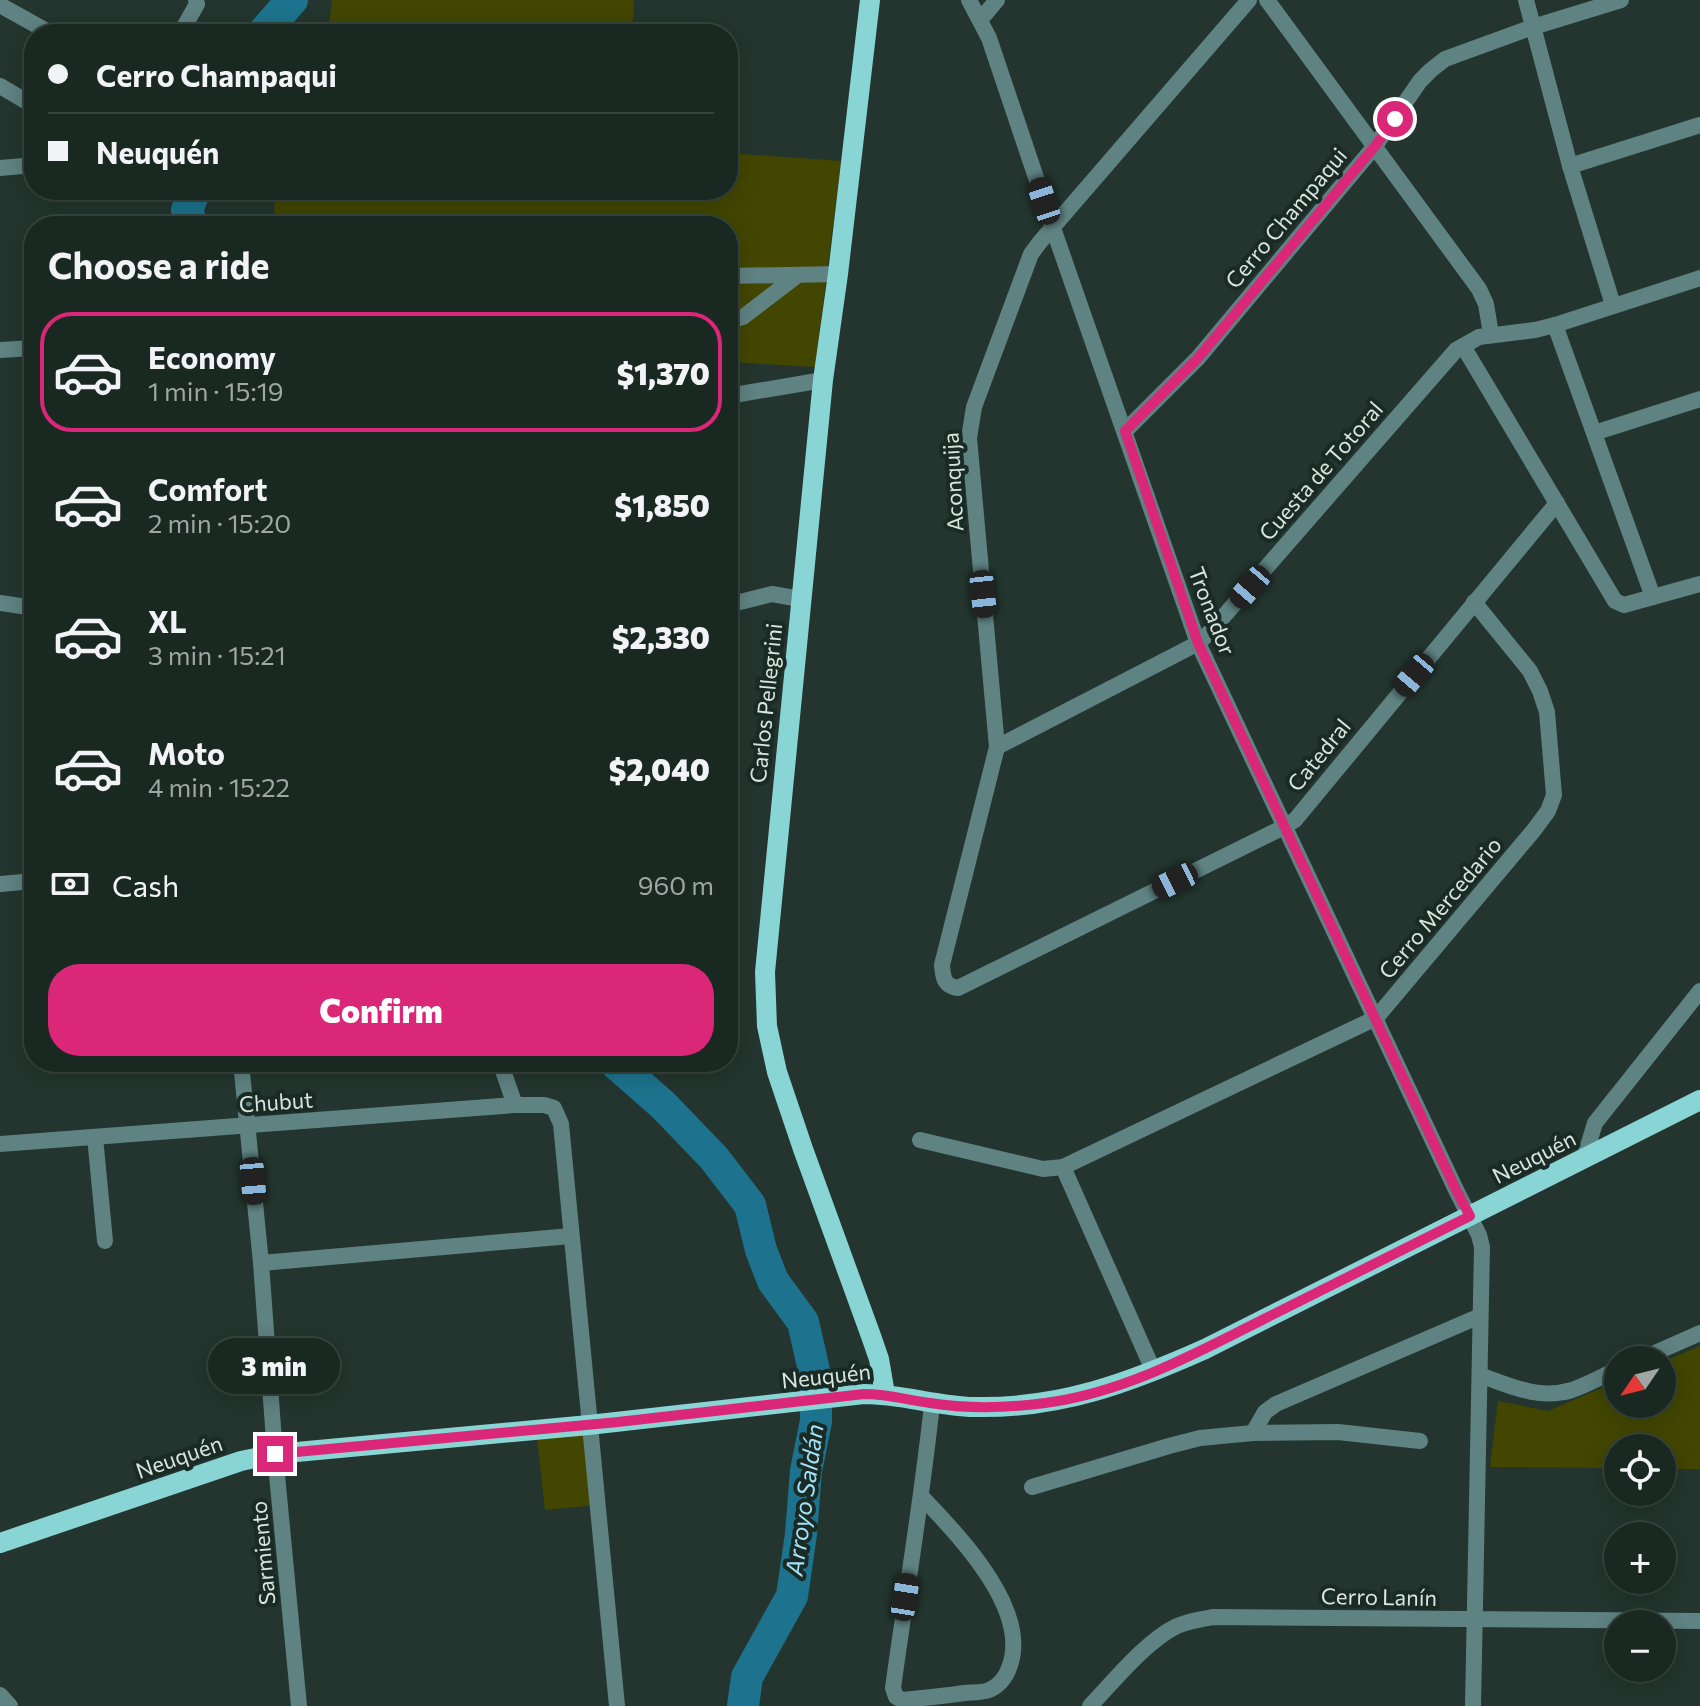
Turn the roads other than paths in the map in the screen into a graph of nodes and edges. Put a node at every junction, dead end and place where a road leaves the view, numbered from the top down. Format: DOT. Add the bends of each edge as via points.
graph roads {
  1 [pos="196,0"];
  2 [pos="870,0"];
  3 [pos="969,0"];
  4 [pos="997,0"];
  5 [pos="1249,0"];
  6 [pos="1267,0"];
  7 [pos="1526,0"];
  8 [pos="1621,0"];
  9 [pos="0,5"];
  10 [pos="980,20"];
  11 [pos="34,24"];
  12 [pos="186,24"];
  13 [pos="1533,27"];
  14 [pos="0,86"];
  15 [pos="24,100"];
  16 [pos="1700,125"];
  17 [pos="1375,146"];
  18 [pos="24,166"];
  19 [pos="1570,166"];
  20 [pos="0,168"];
  21 [pos="1053,228"];
  22 [pos="838,274"];
  23 [pos="798,275"];
  24 [pos="738,276"];
  25 [pos="1700,278"];
  26 [pos="1613,305"];
  27 [pos="738,318"];
  28 [pos="1555,325"];
  29 [pos="1491,334"];
  30 [pos="1463,346"];
  31 [pos="24,349"];
  32 [pos="0,350"];
  33 [pos="823,380"];
  34 [pos="738,394"];
  35 [pos="1700,399"];
  36 [pos="1125,431"];
  37 [pos="1594,433"];
  38 [pos="1557,503"];
  39 [pos="1700,584"];
  40 [pos="1653,597"];
  41 [pos="800,599"];
  42 [pos="738,602"];
  43 [pos="1474,602"];
  44 [pos="0,603"];
  45 [pos="24,607"];
  46 [pos="1198,643"];
  47 [pos="997,747"];
  48 [pos="1284,827"];
  49 [pos="24,882"];
  50 [pos="0,884"];
  51 [pos="958,988"];
  52 [pos="1700,991"];
  53 [pos="1376,1018"];
  54 [pos="242,1072"];
  55 [pos="503,1072"];
  56 [pos="1700,1100"];
  57 [pos="515,1105"];
  58 [pos="248,1126"];
  59 [pos="95,1137"];
  60 [pos="920,1140"];
  61 [pos="0,1144"];
  62 [pos="1584,1159"];
  63 [pos="1063,1167"];
  64 [pos="1470,1216"];
  65 [pos="571,1236"];
  66 [pos="105,1241"];
  67 [pos="261,1263"];
  68 [pos="1480,1316"];
  69 [pos="1700,1333"];
  70 [pos="1671,1346"];
  71 [pos="1154,1372"];
  72 [pos="1480,1375"];
  73 [pos="1604,1375"];
  74 [pos="885,1394"];
  75 [pos="932,1404"];
  76 [pos="589,1425"];
  77 [pos="1253,1433"];
  78 [pos="1420,1441"];
  79 [pos="275,1454"];
  80 [pos="1032,1487"];
  81 [pos="921,1496"];
  82 [pos="0,1543"];
  83 [pos="1474,1620"];
  84 [pos="1700,1621"];
  85 [pos="0,1695"];
  86 [pos="10,1706"];
  87 [pos="299,1706"];
  88 [pos="617,1706"];
  89 [pos="1090,1706"];
  90 [pos="1473,1706"];
  1 -- 12 [label="street"];
  2 -- 22 [label="main road, Carlos Pellegrini"];
  3 -- 10 [label="street, Tronador"];
  4 -- 10 [label="street"];
  5 -- 21 [label="street, Aconquija"];
  6 -- 17 [label="street"];
  7 -- 13 [label="street"];
  8 -- 13 [label="street, Cerro Champaqui"];
  9 -- 11 [label="street"];
  10 -- 21 [label="street, Tronador"];
  13 -- 17 [label="street, Cerro Champaqui" via="1445,59 1420,81"];
  13 -- 19 [label="street"];
  14 -- 15 [label="street"];
  16 -- 19 [label="street"];
  17 -- 29 [label="street" via="1479,289"];
  17 -- 36 [label="street, Cerro Champaqui" via="1198,358"];
  18 -- 20 [label="street"];
  19 -- 26 [label="street"];
  21 -- 36 [label="street, Tronador"];
  21 -- 47 [label="street, Aconquija" via="1031,254 974,407 969,438"];
  22 -- 23 [label="street"];
  22 -- 33 [label="main road, Carlos Pellegrini"];
  23 -- 24 [label="street"];
  23 -- 27 [label="street"];
  25 -- 26 [label="street, Cuesta de Totoral"];
  26 -- 28 [label="street, Cuesta de Totoral"];
  28 -- 29 [label="street, Cuesta de Totoral"];
  28 -- 37 [label="street"];
  29 -- 30 [label="street, Cuesta de Totoral"];
  30 -- 38 [label="street"];
  30 -- 46 [label="street, Cuesta de Totoral"];
  31 -- 32 [label="street"];
  33 -- 34 [label="street"];
  33 -- 41 [label="main road, Carlos Pellegrini"];
  35 -- 37 [label="street"];
  36 -- 46 [label="street, Tronador"];
  37 -- 40 [label="street"];
  38 -- 40 [label="street" via="1615,601 1624,605"];
  38 -- 43 [label="street, Catedral"];
  39 -- 40 [label="street"];
  41 -- 42 [label="street" via="772,594"];
  41 -- 74 [label="main road, Carlos Pellegrini" via="765,972 767,1026 785,1097 875,1348"];
  43 -- 48 [label="street, Catedral"];
  43 -- 53 [label="street, Cerro Mercedario" via="1540,691 1547,712 1554,795 1534,830"];
  44 -- 45 [label="street"];
  46 -- 47 [label="street, Cuesta de Totoral"];
  46 -- 48 [label="street, Tronador"];
  47 -- 51 [label="street, Aconquija" via="942,965 943,979"];
  48 -- 51 [label="street, Catedral"];
  48 -- 53 [label="street, Tronador"];
  49 -- 50 [label="street"];
  52 -- 62 [label="street" via="1595,1123"];
  53 -- 63 [label="street, Cerro Mercedario"];
  53 -- 64 [label="street, Tronador"];
  54 -- 58 [label="street, Sarmiento"];
  55 -- 57 [label="street"];
  56 -- 62 [label="main road, Neuquén"];
  57 -- 58 [label="street, Chubut"];
  57 -- 65 [label="street, Chubut" via="554,1108 561,1124"];
  58 -- 59 [label="street, Chubut"];
  58 -- 67 [label="street, Sarmiento"];
  59 -- 61 [label="street, Chubut"];
  59 -- 66 [label="street"];
  60 -- 63 [label="street" via="1043,1169"];
  62 -- 64 [label="main road, Neuquén"];
  63 -- 71 [label="street"];
  64 -- 68 [label="street, Tronador" via="1482,1247"];
  64 -- 71 [label="main road, Neuquén"];
  65 -- 67 [label="street"];
  65 -- 76 [label="street"];
  67 -- 79 [label="street, Sarmiento"];
  68 -- 72 [label="street, Tronador"];
  68 -- 77 [label="street" via="1276,1404"];
  69 -- 70 [label="street"];
  71 -- 75 [label="main road, Neuquén" via="1045,1403"];
  72 -- 73 [label="street" via="1548,1394"];
  72 -- 83 [label="street, Tronador"];
  74 -- 75 [label="main road, Neuquén"];
  74 -- 76 [label="main road, Neuquén"];
  75 -- 81 [label="street"];
  76 -- 79 [label="main road, Neuquén"];
  76 -- 88 [label="street"];
  77 -- 78 [label="street" via="1338,1432"];
  77 -- 80 [label="street" via="1200,1438"];
  79 -- 82 [label="main road, Neuquén"];
  79 -- 87 [label="street, Sarmiento"];
  81 -- 81 [label="street" via="893,1688 896,1697 989,1690 1006,1676 1014,1655 1011,1625 987,1575"];
  83 -- 84 [label="street, Cerro Lanín"];
  83 -- 89 [label="street, Cerro Lanín" via="1196,1620 1163,1634"];
  83 -- 90 [label="street, Tronador"];
  85 -- 86 [label="street"];
}
